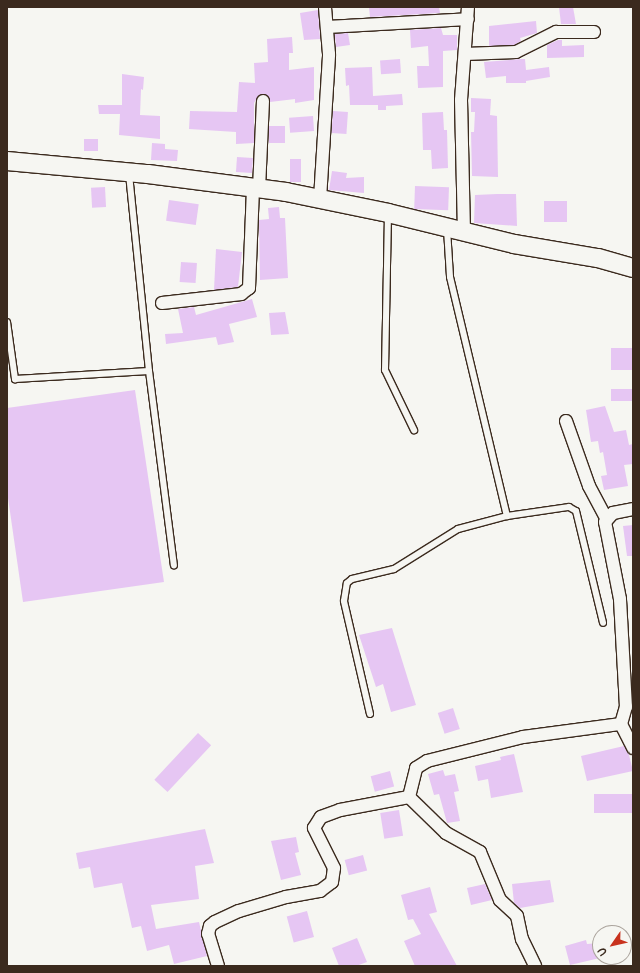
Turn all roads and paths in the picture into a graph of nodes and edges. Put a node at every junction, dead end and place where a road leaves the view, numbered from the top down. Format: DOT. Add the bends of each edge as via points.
graph roads {
  1 [pos="325,7"];
  2 [pos="468,7"];
  3 [pos="468,19"];
  4 [pos="328,26"];
  5 [pos="594,32"];
  6 [pos="465,54"];
  7 [pos="263,100"];
  8 [pos="7,161"];
  9 [pos="129,172"];
  10 [pos="256,188"];
  11 [pos="320,199"];
  12 [pos="388,213"];
  13 [pos="447,227"];
  14 [pos="464,232"];
  15 [pos="633,268"];
  16 [pos="162,302"];
  17 [pos="7,322"];
  18 [pos="149,371"];
  19 [pos="566,420"];
  20 [pos="414,430"];
  21 [pos="633,509"];
  22 [pos="507,516"];
  23 [pos="606,518"];
  24 [pos="174,565"];
  25 [pos="603,623"];
  26 [pos="370,714"];
  27 [pos="621,724"];
  28 [pos="633,748"];
  29 [pos="410,797"];
  30 [pos="218,966"];
  31 [pos="535,966"];
  1 -- 4 [label="street"];
  2 -- 3 [label="street"];
  3 -- 4 [label="street"];
  3 -- 6 [label="street"];
  4 -- 11 [label="street" via="329,54"];
  5 -- 6 [label="street" via="556,32 516,52"];
  6 -- 14 [label="street" via="461,100"];
  7 -- 10 [label="street"];
  8 -- 9 [label="street"];
  9 -- 10 [label="street"];
  9 -- 18 [label="lane"];
  10 -- 11 [label="street"];
  10 -- 16 [label="street" via="249,288 241,294"];
  11 -- 12 [label="street"];
  12 -- 13 [label="street"];
  12 -- 20 [label="lane" via="385,370"];
  13 -- 14 [label="street"];
  13 -- 22 [label="lane" via="450,277"];
  14 -- 15 [label="street"];
  17 -- 18 [label="lane" via="15,379"];
  18 -- 24 [label="lane"];
  19 -- 23 [label="street" via="589,486"];
  21 -- 23 [label="street" via="614,513"];
  22 -- 25 [label="lane" via="569,508 576,511"];
  22 -- 26 [label="lane" via="458,529 394,569 352,579 347,583 344,602"];
  23 -- 27 [label="street" via="621,613 626,708"];
  27 -- 28 [label="street"];
  27 -- 29 [label="street" via="523,737 421,762 416,768"];
  29 -- 30 [label="street" via="327,813 316,820 315,835 334,868 332,882 320,891 286,897 239,911 215,922 210,926 208,934"];
  29 -- 31 [label="street" via="446,833 480,852 500,900 517,916 522,939"];
}
